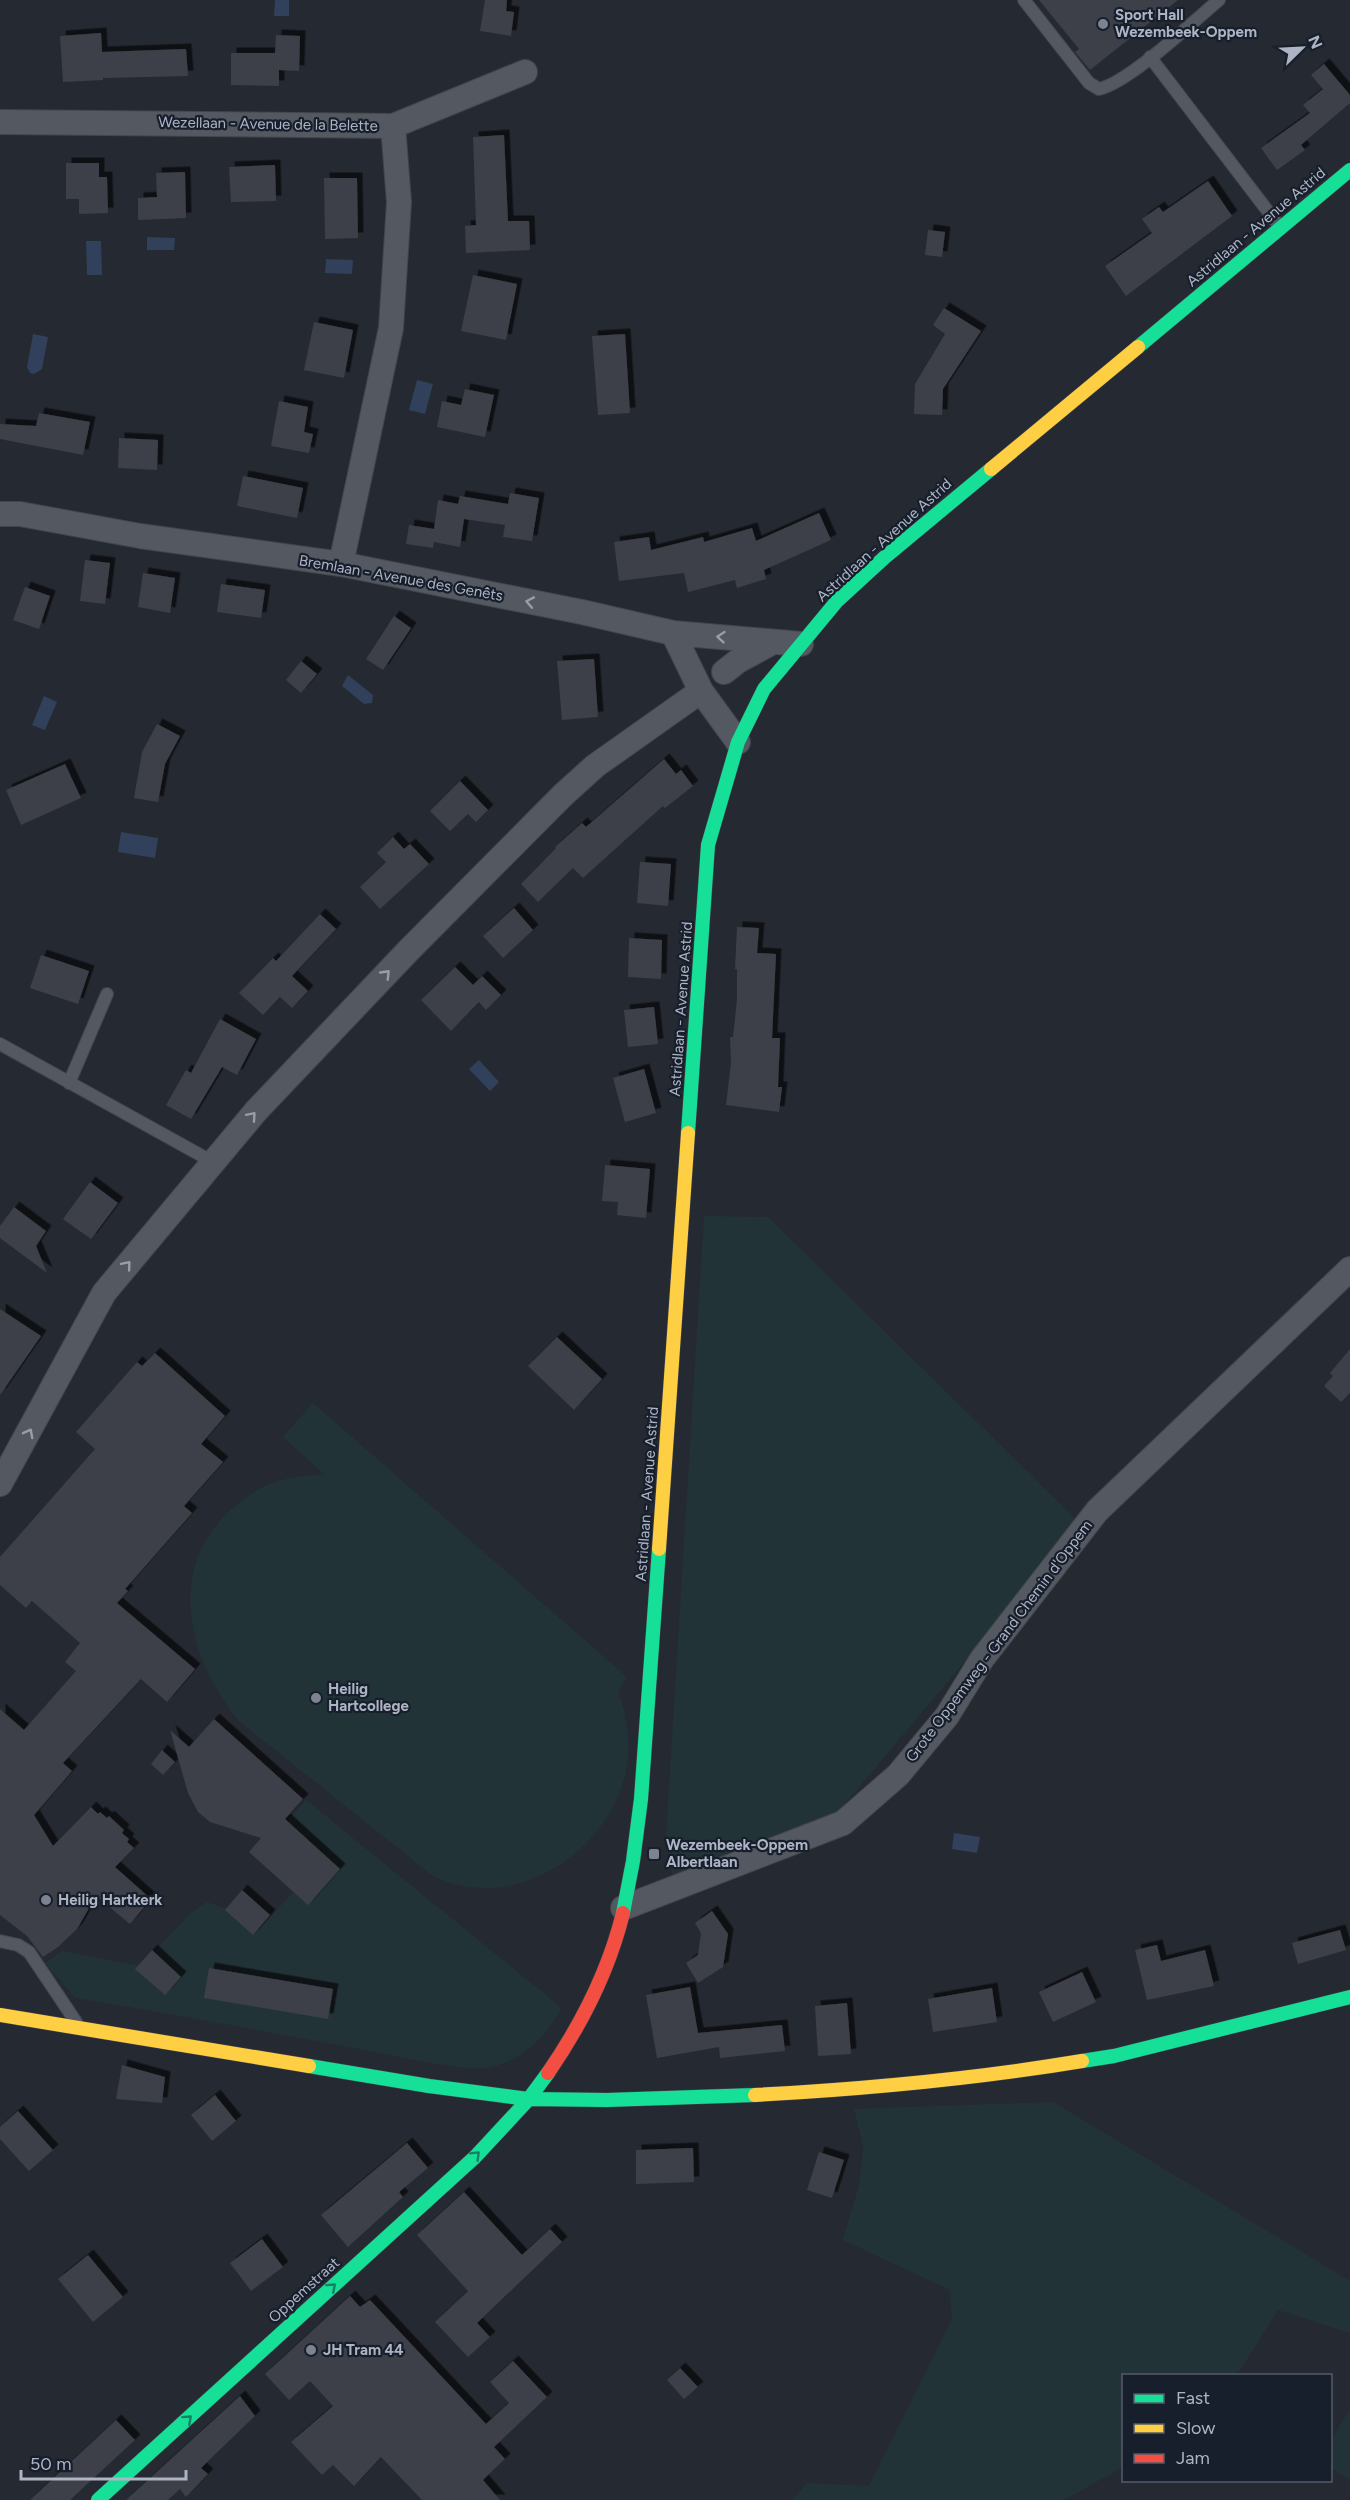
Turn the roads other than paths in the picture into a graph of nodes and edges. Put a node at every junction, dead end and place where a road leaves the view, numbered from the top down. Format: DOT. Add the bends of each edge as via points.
graph roads {
  1 [pos="1024,0"];
  2 [pos="1219,0"];
  3 [pos="1150,57"];
  4 [pos="525,72"];
  5 [pos="0,122"];
  6 [pos="393,126"];
  7 [pos="1350,170"];
  8 [pos="1281,228"];
  9 [pos="0,514"];
  10 [pos="341,564"];
  11 [pos="673,633"];
  12 [pos="773,642"];
  13 [pos="801,644"];
  14 [pos="724,672"];
  15 [pos="701,691"];
  16 [pos="738,742"];
  17 [pos="107,994"];
  18 [pos="0,1044"];
  19 [pos="69,1083"];
  20 [pos="213,1162"];
  21 [pos="1350,1269"];
  22 [pos="0,1484"];
  23 [pos="623,1908"];
  24 [pos="0,1941"];
  25 [pos="1350,1997"];
  26 [pos="0,2015"];
  27 [pos="80,2029"];
  28 [pos="528,2099"];
  29 [pos="98,2500"];
  1 -- 3 [label="lane" via="1089,84 1099,89 1109,87"];
  2 -- 3 [label="lane"];
  3 -- 8 [label="lane"];
  4 -- 6 [label="street, Wezellaan - Avenue de la Belette"];
  5 -- 6 [label="street, Wezellaan - Avenue de la Belette"];
  6 -- 10 [label="street" via="399,202 391,328"];
  7 -- 8 [label="street, Astridlaan - Avenue Astrid"];
  8 -- 13 [label="street, Astridlaan - Avenue Astrid" via="914,532 837,601"];
  9 -- 10 [label="street, Bremlaan - Avenue des Genêts" via="21,514 140,536"];
  11 -- 10 [label="street, Bremlaan - Avenue des Genêts, one-way"];
  12 -- 11 [label="street, Bremlaan - Avenue des Genêts, one-way"];
  11 -- 15 [label="street"];
  12 -- 13 [label="street, Bremlaan - Avenue des Genêts"];
  12 -- 14 [label="street"];
  13 -- 16 [label="street, Astridlaan - Avenue Astrid" via="764,689"];
  15 -- 16 [label="street"];
  20 -- 15 [label="street, one-way" via="256,1111 408,951 563,795 595,766"];
  16 -- 23 [label="street, Astridlaan - Avenue Astrid" via="707,854 641,1800"];
  17 -- 19 [label="lane"];
  18 -- 19 [label="lane"];
  19 -- 20 [label="lane"];
  22 -- 20 [label="street, one-way" via="104,1293"];
  21 -- 23 [label="street, Grote Oppemweg - Grand Chemin d'Oppem" via="1097,1511 982,1659 947,1716 898,1775 873,1797 843,1822"];
  23 -- 28 [label="street, Astridlaan - Avenue Astrid" via="608,1960 571,2035"];
  24 -- 27 [label="lane" via="29,1952"];
  25 -- 28 [label="street" via="1114,2056 1018,2072 786,2094"];
  26 -- 27 [label="street"];
  27 -- 28 [label="street"];
  29 -- 28 [label="street, Oppemstraat, one-way" via="475,2157"];
}
